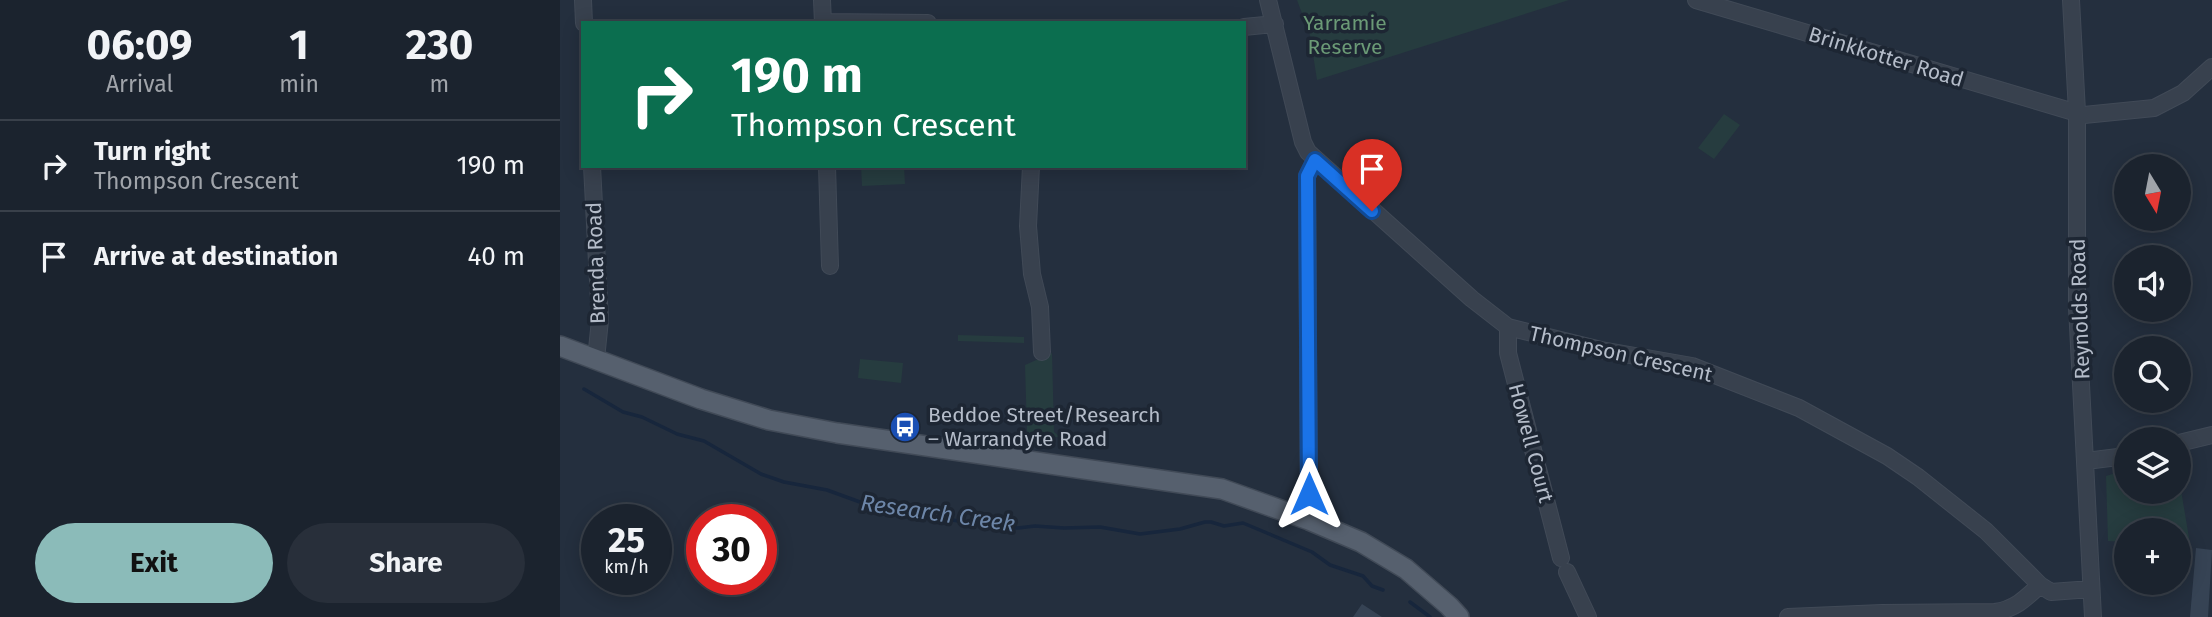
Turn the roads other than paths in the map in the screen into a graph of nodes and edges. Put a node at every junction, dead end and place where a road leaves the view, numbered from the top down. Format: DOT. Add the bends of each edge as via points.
graph roads {
  1 [pos="583,0"];
  2 [pos="822,0"];
  3 [pos="1268,0"];
  4 [pos="1696,0"];
  5 [pos="2071,0"];
  6 [pos="584,21"];
  7 [pos="823,21"];
  8 [pos="1275,24"];
  9 [pos="1246,27"];
  10 [pos="2212,67"];
  11 [pos="2077,112"];
  12 [pos="1315,160"];
  13 [pos="592,168"];
  14 [pos="827,168"];
  15 [pos="1031,168"];
  16 [pos="830,266"];
  17 [pos="1508,327"];
  18 [pos="560,346"];
  19 [pos="1042,352"];
  20 [pos="596,359"];
  21 [pos="2212,435"];
  22 [pos="2191,440"];
  23 [pos="2114,458"];
  24 [pos="2086,461"];
  25 [pos="1309,520"];
  26 [pos="2040,585"];
  27 [pos="2091,589"];
  28 [pos="1459,617"];
  29 [pos="1588,617"];
  30 [pos="1788,617"];
  31 [pos="2093,617"];
  1 -- 6 [label="street"];
  2 -- 7 [label="street"];
  3 -- 8 [label="street, Thompson Crescent"];
  4 -- 11 [label="street, Brinkkotter Road"];
  5 -- 11 [label="street, Reynolds Road"];
  8 -- 9 [label="street"];
  8 -- 12 [label="street, Thompson Crescent" via="1303,142"];
  10 -- 11 [label="street, Brinkkotter Road" via="2183,93 2154,108"];
  11 -- 24 [label="street, Reynolds Road" via="2077,307"];
  12 -- 17 [label="street, Thompson Crescent"];
  12 -- 25 [label="street" via="1307,176"];
  13 -- 20 [label="street, Brenda Road" via="600,320"];
  14 -- 16 [label="street"];
  15 -- 19 [label="street" via="1028,226"];
  17 -- 26 [label="street, Thompson Crescent" via="1692,366 1800,408 1918,477 1986,531"];
  17 -- 29 [label="street, Howell Court" via="1508,353 1564,565"];
  18 -- 20 [label="main road"];
  20 -- 25 [label="main road" via="769,420 1222,489"];
  21 -- 22 [label="street"];
  23 -- 24 [label="street"];
  24 -- 27 [label="street, Reynolds Road"];
  25 -- 28 [label="main road" via="1362,542 1406,569"];
  26 -- 27 [label="street" via="2051,592"];
  26 -- 30 [label="street" via="2020,603 1994,612"];
  27 -- 31 [label="street, Reynolds Road"];
}
